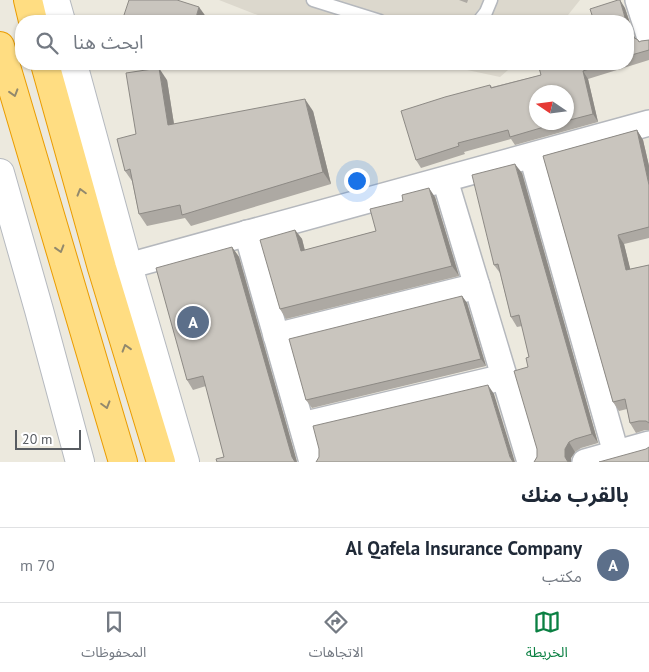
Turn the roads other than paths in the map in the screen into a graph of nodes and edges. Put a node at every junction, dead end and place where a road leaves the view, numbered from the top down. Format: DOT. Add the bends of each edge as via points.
graph roads {
  1 [pos="28,0"];
  2 [pos="55,0"];
  3 [pos="313,0"];
  4 [pos="491,0"];
  5 [pos="638,0"];
  6 [pos="32,15"];
  7 [pos="59,15"];
  8 [pos="361,15"];
  9 [pos="484,15"];
  10 [pos="649,35"];
  11 [pos="0,46"];
  12 [pos="47,70"];
  13 [pos="75,70"];
  14 [pos="649,123"];
  15 [pos="532,156"];
  16 [pos="0,173"];
  17 [pos="445,180"];
  18 [pos="247,233"];
  19 [pos="128,266"];
  20 [pos="477,286"];
  21 [pos="276,336"];
  22 [pos="504,377"];
  23 [pos="302,425"];
  24 [pos="649,444"];
  25 [pos="616,453"];
  26 [pos="80,462"];
  27 [pos="122,462"];
  28 [pos="160,462"];
  29 [pos="185,462"];
  30 [pos="312,462"];
  31 [pos="530,462"];
  32 [pos="585,462"];
  1 -- 6 [label="highway"];
  2 -- 7 [label="street"];
  3 -- 8 [label="lane"];
  4 -- 9 [label="lane"];
  5 -- 10 [label="street"];
  11 -- 27 [label="highway, one-way"];
  28 -- 12 [label="highway, one-way"];
  13 -- 19 [label="street"];
  14 -- 15 [label="street"];
  15 -- 17 [label="street"];
  15 -- 25 [label="street"];
  16 -- 26 [label="street"];
  17 -- 18 [label="street"];
  17 -- 20 [label="street"];
  18 -- 19 [label="street"];
  18 -- 21 [label="street"];
  19 -- 29 [label="street"];
  20 -- 21 [label="street"];
  20 -- 22 [label="street"];
  21 -- 23 [label="street"];
  22 -- 23 [label="street"];
  22 -- 31 [label="street"];
  23 -- 30 [label="street"];
  24 -- 25 [label="street"];
  25 -- 32 [label="street"];
}
